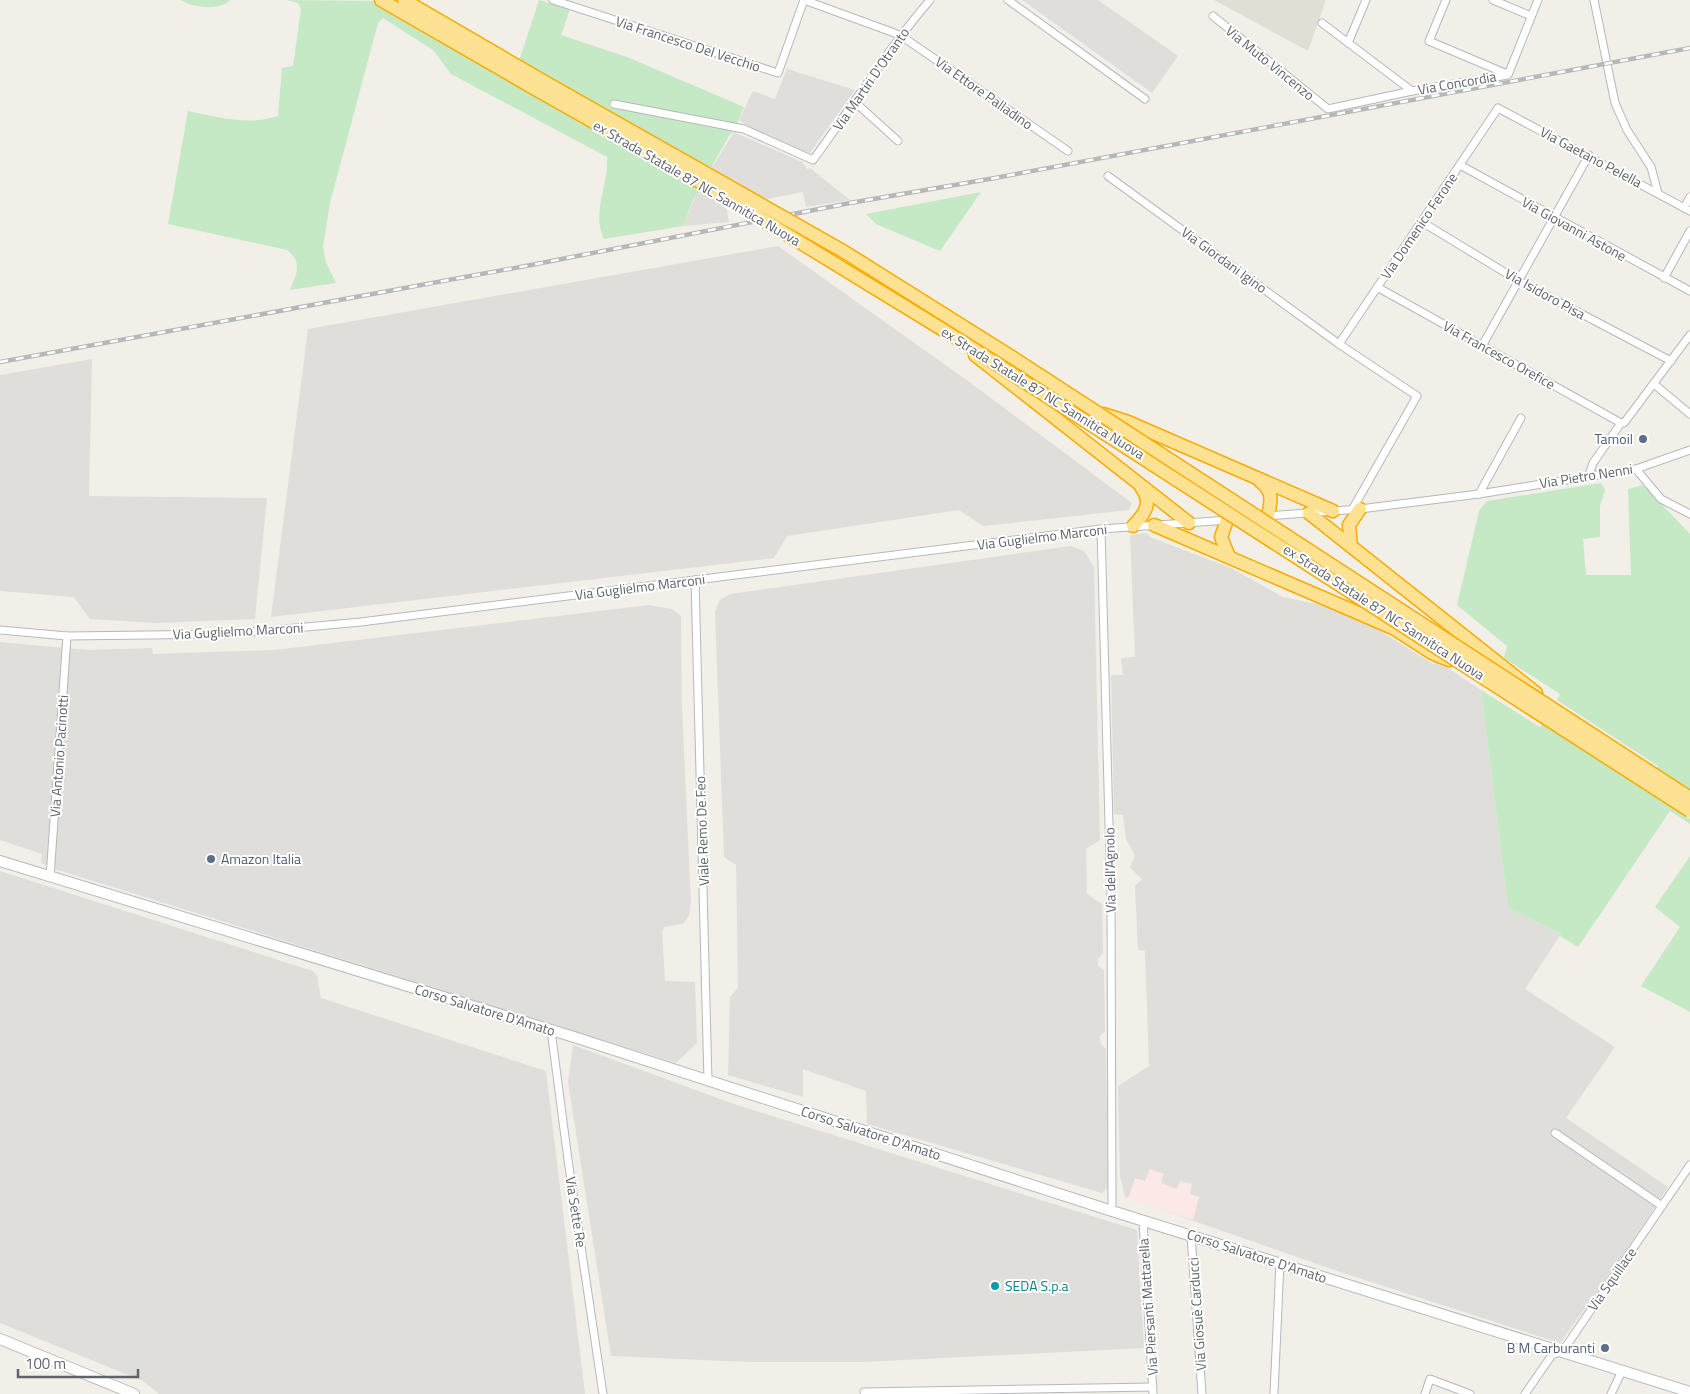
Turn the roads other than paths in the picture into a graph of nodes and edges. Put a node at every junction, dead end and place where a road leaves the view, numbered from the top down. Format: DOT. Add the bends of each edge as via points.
graph roads {
  1 [pos="381,0"];
  2 [pos="404,0"];
  3 [pos="553,0"];
  4 [pos="583,0"];
  5 [pos="804,0"];
  6 [pos="930,0"];
  7 [pos="1008,0"];
  8 [pos="1366,0"];
  9 [pos="1446,0"];
  10 [pos="1493,0"];
  11 [pos="1538,0"];
  12 [pos="1594,0"];
  13 [pos="580,9"];
  14 [pos="1213,16"];
  15 [pos="1532,16"];
  16 [pos="1322,23"];
  17 [pos="900,35"];
  18 [pos="1348,43"];
  19 [pos="1508,75"];
  20 [pos="540,85"];
  21 [pos="1412,91"];
  22 [pos="1145,99"];
  23 [pos="856,103"];
  24 [pos="614,104"];
  25 [pos="1498,108"];
  26 [pos="1328,109"];
  27 [pos="898,141"];
  28 [pos="1068,151"];
  29 [pos="1589,155"];
  30 [pos="1460,165"];
  31 [pos="1108,176"];
  32 [pos="1658,193"];
  33 [pos="1690,197"];
  34 [pos="1687,209"];
  35 [pos="1553,218"];
  36 [pos="1422,222"];
  37 [pos="1690,231"];
  38 [pos="1664,278"];
  39 [pos="1520,280"];
  40 [pos="1377,287"];
  41 [pos="1690,291"];
  42 [pos="1690,335"];
  43 [pos="953,336"];
  44 [pos="1339,344"];
  45 [pos="1482,346"];
  46 [pos="1671,361"];
  47 [pos="1654,384"];
  48 [pos="1094,411"];
  49 [pos="1690,414"];
  50 [pos="1521,418"];
  51 [pos="1621,423"];
  52 [pos="1690,450"];
  53 [pos="1636,469"];
  54 [pos="1589,475"];
  55 [pos="1256,477"];
  56 [pos="1138,483"];
  57 [pos="1479,494"];
  58 [pos="1356,510"];
  59 [pos="1333,511"];
  60 [pos="1309,513"];
  61 [pos="1690,514"];
  62 [pos="1274,516"];
  63 [pos="1227,520"];
  64 [pos="1189,523"];
  65 [pos="1154,525"];
  66 [pos="1133,526"];
  67 [pos="1101,530"];
  68 [pos="1351,546"];
  69 [pos="1229,556"];
  70 [pos="695,580"];
  71 [pos="0,630"];
  72 [pos="67,636"];
  73 [pos="1481,675"];
  74 [pos="1551,706"];
  75 [pos="1690,798"];
  76 [pos="1690,811"];
  77 [pos="0,861"];
  78 [pos="50,877"];
  79 [pos="551,1030"];
  80 [pos="708,1081"];
  81 [pos="1555,1132"];
  82 [pos="1690,1166"];
  83 [pos="1662,1206"];
  84 [pos="1112,1211"];
  85 [pos="1143,1220"];
  86 [pos="1191,1235"];
  87 [pos="1280,1263"];
  88 [pos="0,1339"];
  89 [pos="1562,1351"];
  90 [pos="1622,1371"];
  91 [pos="1153,1390"];
  92 [pos="1014,1391"];
  93 [pos="1064,1391"];
  94 [pos="864,1392"];
  95 [pos="928,1392"];
  96 [pos="1690,1392"];
  97 [pos="134,1394"];
  98 [pos="603,1394"];
  99 [pos="1202,1394"];
  100 [pos="1274,1394"];
  101 [pos="1425,1394"];
  102 [pos="1470,1394"];
  103 [pos="1524,1394"];
  104 [pos="1611,1394"];
  1 -- 20 [label="highway, ex Strada Statale 87 NC Sannitica Nuova"];
  2 -- 20 [label="highway, ex Strada Statale 87 NC Sannitica Nuova"];
  3 -- 13 [label="street, Via Francesco Del Vecchio"];
  4 -- 13 [label="street"];
  5 -- 13 [label="street, Via Francesco Del Vecchio" via="778,73"];
  5 -- 17 [label="street, Via Ettore Palladino"];
  6 -- 17 [label="street, Via Martiri D'Otranto"];
  7 -- 22 [label="street"];
  8 -- 18 [label="street"];
  9 -- 19 [label="street" via="1429,41"];
  10 -- 15 [label="street"];
  11 -- 15 [label="street, Via Concordia"];
  12 -- 32 [label="street" via="1614,103 1651,167"];
  14 -- 26 [label="street, Via Muto Vincenzo"];
  15 -- 19 [label="street, Via Concordia"];
  16 -- 18 [label="street"];
  17 -- 23 [label="street, Via Martiri D'Otranto"];
  17 -- 28 [label="street, Via Ettore Palladino"];
  18 -- 21 [label="street"];
  19 -- 21 [label="street, Via Concordia"];
  20 -- 43 [label="highway, ex Strada Statale 87 NC Sannitica Nuova, bridge"];
  20 -- 48 [label="highway, ex Strada Statale 87 NC Sannitica Nuova, bridge" via="843,251"];
  21 -- 26 [label="street, Via Concordia"];
  23 -- 24 [label="street, Via Martiri D'Otranto" via="813,160 744,129"];
  23 -- 27 [label="street"];
  25 -- 29 [label="street, Via Gaetano Pelella"];
  25 -- 30 [label="street, Via Domenico Ferone"];
  29 -- 32 [label="street, Via Gaetano Pelella"];
  29 -- 35 [label="street"];
  30 -- 35 [label="street, Via Giovanni Astone"];
  30 -- 36 [label="street, Via Domenico Ferone"];
  31 -- 44 [label="street, Via Giordani Igino"];
  32 -- 34 [label="street, Via Gaetano Pelella"];
  33 -- 34 [label="street, Via Gaetano Pelella"];
  35 -- 38 [label="street, Via Giovanni Astone"];
  35 -- 39 [label="street"];
  36 -- 39 [label="street, Via Isidoro Pisa"];
  36 -- 40 [label="street, Via Domenico Ferone"];
  37 -- 38 [label="street"];
  38 -- 41 [label="street, Via Giovanni Astone"];
  39 -- 45 [label="street"];
  39 -- 46 [label="street, Via Isidoro Pisa"];
  40 -- 44 [label="street, Via Domenico Ferone"];
  40 -- 45 [label="street, Via Francesco Orefice"];
  42 -- 46 [label="street"];
  43 -- 56 [label="highway, bridge"];
  43 -- 73 [label="highway, ex Strada Statale 87 NC Sannitica Nuova, bridge"];
  44 -- 58 [label="street, Via Giordani Igino" via="1417,396"];
  45 -- 51 [label="street, Via Francesco Orefice"];
  46 -- 47 [label="street"];
  47 -- 49 [label="street"];
  47 -- 51 [label="street"];
  48 -- 55 [label="highway, bridge" via="1128,422"];
  48 -- 74 [label="highway, ex Strada Statale 87 NC Sannitica Nuova, bridge"];
  50 -- 57 [label="street"];
  51 -- 54 [label="street" via="1594,462"];
  52 -- 53 [label="street, Via Pietro Nenni"];
  53 -- 54 [label="street, Via Pietro Nenni"];
  53 -- 61 [label="street" via="1661,499"];
  54 -- 57 [label="street, Via Pietro Nenni"];
  55 -- 59 [label="highway"];
  55 -- 62 [label="highway" via="1268,487"];
  56 -- 64 [label="highway"];
  56 -- 66 [label="highway" via="1148,502 1143,516"];
  57 -- 58 [label="street, Via Pietro Nenni"];
  58 -- 59 [label="street, Via Pietro Nenni"];
  58 -- 68 [label="highway" via="1349,525"];
  59 -- 60 [label="street, Via Pietro Nenni"];
  60 -- 62 [label="street, Via Pietro Nenni"];
  60 -- 68 [label="highway"];
  62 -- 63 [label="street, Via Guglielmo Marconi"];
  63 -- 64 [label="street, Via Guglielmo Marconi"];
  63 -- 69 [label="highway" via="1221,537"];
  64 -- 65 [label="street, Via Guglielmo Marconi"];
  65 -- 66 [label="street, Via Guglielmo Marconi"];
  65 -- 69 [label="highway"];
  66 -- 67 [label="street, Via Guglielmo Marconi"];
  67 -- 70 [label="street, Via Guglielmo Marconi"];
  67 -- 84 [label="street, Via dell'Agnolo" via="1112,898"];
  68 -- 74 [label="highway, bridge"];
  69 -- 73 [label="highway, bridge" via="1393,628 1432,653"];
  70 -- 72 [label="street, Via Guglielmo Marconi" via="361,622 229,634"];
  70 -- 80 [label="street, Viale Remo De Feo"];
  71 -- 72 [label="street, Via Guglielmo Marconi"];
  72 -- 78 [label="street, Via Antonio Pacinotti"];
  73 -- 76 [label="highway, ex Strada Statale 87 NC Sannitica Nuova, bridge"];
  74 -- 75 [label="highway, ex Strada Statale 87 NC Sannitica Nuova, bridge"];
  77 -- 78 [label="street, Corso Salvatore D'Amato"];
  78 -- 79 [label="street, Corso Salvatore D'Amato"];
  79 -- 80 [label="street, Corso Salvatore D'Amato"];
  79 -- 98 [label="street, Via Sette Re"];
  80 -- 84 [label="street, Corso Salvatore D'Amato"];
  81 -- 83 [label="street"];
  82 -- 83 [label="street, Via Squillace"];
  83 -- 89 [label="street, Via Squillace"];
  84 -- 85 [label="street, Corso Salvatore D'Amato"];
  85 -- 86 [label="street, Corso Salvatore D'Amato"];
  85 -- 91 [label="street, Via Piersanti Mattarella"];
  86 -- 87 [label="street, Corso Salvatore D'Amato"];
  86 -- 99 [label="street, Via Giosuè Carducci"];
  87 -- 89 [label="street, Corso Salvatore D'Amato"];
  87 -- 100 [label="street"];
  88 -- 97 [label="street"];
  89 -- 90 [label="street, Corso Salvatore D'Amato"];
  89 -- 103 [label="street, Via Squillace" via="1552,1355"];
  90 -- 96 [label="street, Corso Salvatore D'Amato"];
  90 -- 104 [label="street"];
  91 -- 93 [label="street"];
  92 -- 93 [label="street"];
  92 -- 95 [label="street"];
  94 -- 95 [label="street"];
  101 -- 102 [label="street" via="1430,1379"];
}
